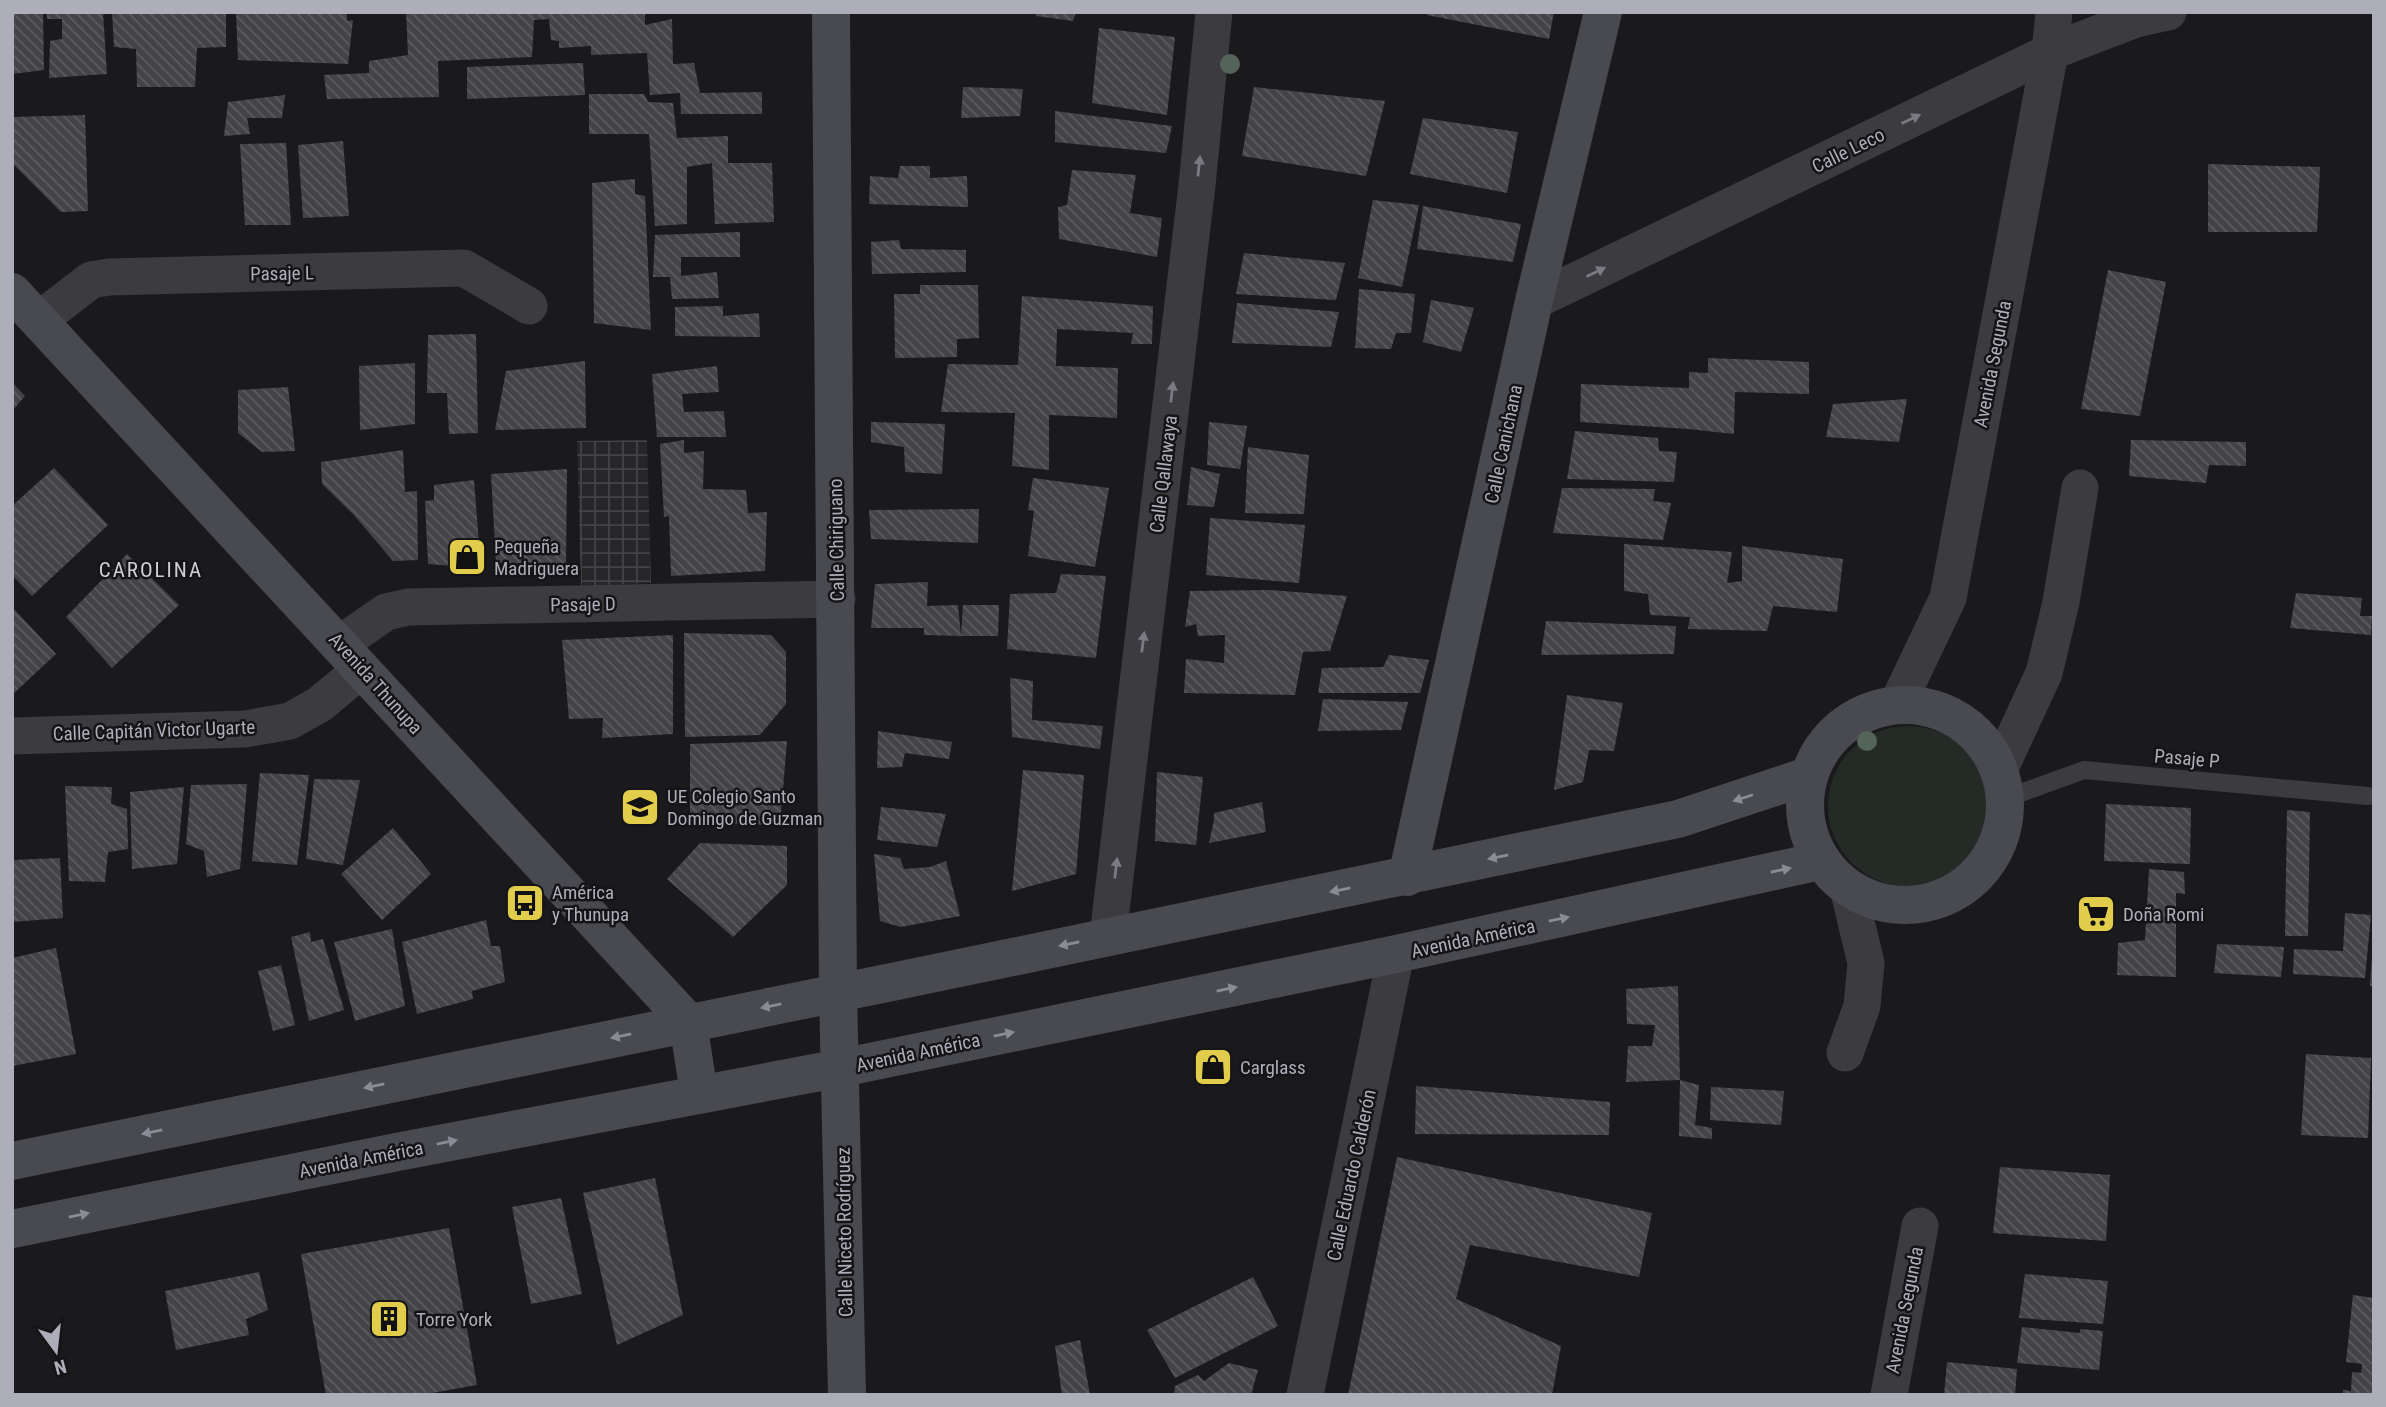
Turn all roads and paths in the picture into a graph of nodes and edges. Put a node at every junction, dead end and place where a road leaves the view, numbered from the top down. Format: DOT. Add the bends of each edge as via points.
graph roads {
  1 [pos="831,12"];
  2 [pos="1214,12"];
  3 [pos="1603,12"];
  4 [pos="2054,12"];
  5 [pos="2147,15"];
  6 [pos="2050,52"];
  7 [pos="12,292"];
  8 [pos="1534,301"];
  9 [pos="529,306"];
  10 [pos="39,320"];
  11 [pos="2080,488"];
  12 [pos="837,599"];
  13 [pos="351,657"];
  14 [pos="1897,705"];
  15 [pos="12,736"];
  16 [pos="1808,776"];
  17 [pos="2003,783"];
  18 [pos="2368,796"];
  19 [pos="1820,861"];
  20 [pos="1408,877"];
  21 [pos="1848,888"];
  22 [pos="1108,936"];
  23 [pos="1396,954"];
  24 [pos="838,994"];
  25 [pos="688,1022"];
  26 [pos="1845,1053"];
  27 [pos="841,1069"];
  28 [pos="699,1094"];
  29 [pos="12,1161"];
  30 [pos="1920,1226"];
  31 [pos="12,1229"];
  32 [pos="847,1395"];
  33 [pos="1305,1395"];
  34 [pos="1889,1395"];
  1 -- 12 [label="main road, Calle Chiriguano"];
  22 -- 2 [label="street, Calle Qallawaya, one-way"];
  3 -- 8 [label="main road, Calle Canichana"];
  4 -- 6 [label="street, Avenida Segunda"];
  5 -- 6 [label="street, Calle Leco"];
  8 -- 6 [label="street, Calle Leco, one-way"];
  6 -- 14 [label="street, Avenida Segunda" via="1948,598"];
  7 -- 10 [label="main road, Avenida Thunupa"];
  8 -- 20 [label="main road, Calle Canichana"];
  9 -- 10 [label="street, Pasaje L" via="464,268 109,277 91,280"];
  10 -- 13 [label="main road, Avenida Thunupa"];
  11 -- 17 [label="street" via="2044,673"];
  12 -- 13 [label="street, Pasaje D" via="408,607 386,612"];
  12 -- 24 [label="main road, Calle Chiriguano"];
  13 -- 15 [label="street, Calle Capitán Victor Ugarte" via="320,704 290,721 245,729"];
  13 -- 25 [label="main road, Avenida Thunupa"];
  14 -- 16 [label="main road" via="1868,712 1841,727 1821,749"];
  14 -- 17 [label="main road" via="1929,708 1959,720 1983,740"];
  16 -- 19 [label="main road" via="1803,805 1808,834"];
  16 -- 20 [label="main road, one-way" via="1678,819"];
  17 -- 18 [label="lane, Pasaje P" via="2084,769"];
  17 -- 21 [label="main road" via="2004,831 1990,860 1968,884 1941,900 1909,906 1877,902"];
  19 -- 21 [label="main road"];
  23 -- 19 [label="main road, Avenida América, one-way"];
  20 -- 22 [label="main road, one-way"];
  21 -- 26 [label="street" via="1866,963 1862,1006"];
  22 -- 24 [label="main road, one-way"];
  27 -- 23 [label="main road, Avenida América, one-way"];
  23 -- 33 [label="street, Calle Eduardo Calderón"];
  24 -- 25 [label="main road, one-way"];
  24 -- 27 [label="main road, Calle Chiriguano"];
  25 -- 28 [label="main road"];
  25 -- 29 [label="main road, one-way"];
  27 -- 28 [label="main road, Avenida América"];
  27 -- 32 [label="main road, Calle Niceto Rodríguez"];
  31 -- 28 [label="main road, Avenida América, one-way"];
  30 -- 34 [label="street, Avenida Segunda"];
}
